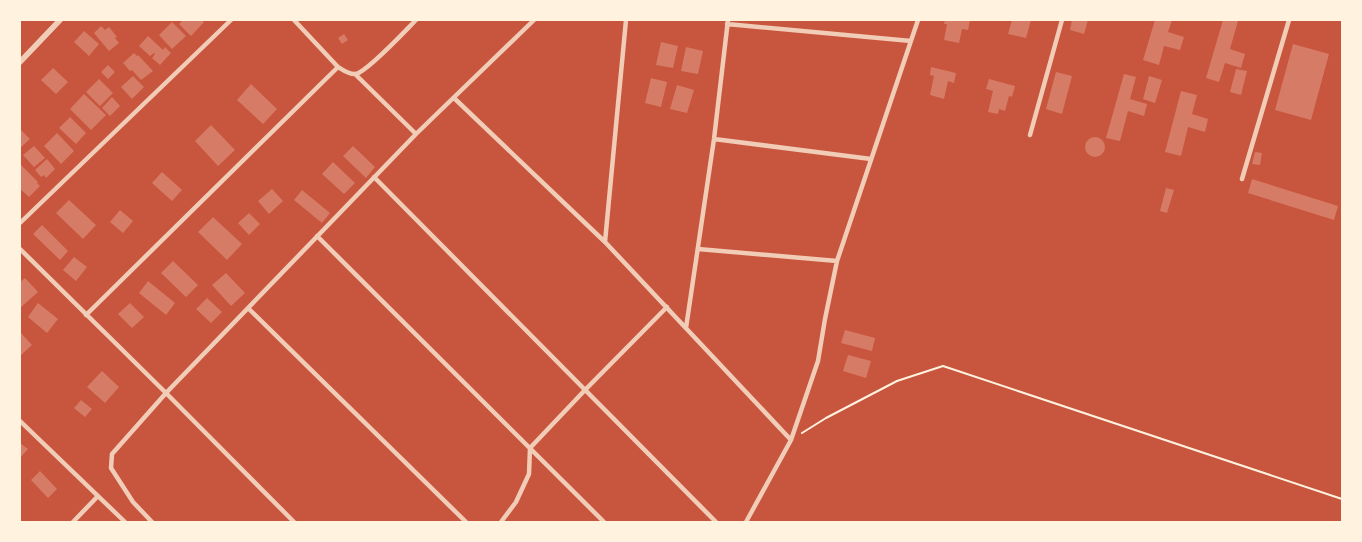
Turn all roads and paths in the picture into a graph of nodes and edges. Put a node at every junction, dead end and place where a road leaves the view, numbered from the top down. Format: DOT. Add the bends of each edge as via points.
graph roads {
  1 [pos="60,20"];
  2 [pos="230,20"];
  3 [pos="294,20"];
  4 [pos="416,20"];
  5 [pos="534,20"];
  6 [pos="626,20"];
  7 [pos="918,20"];
  8 [pos="1062,20"];
  9 [pos="1290,20"];
  10 [pos="727,22"];
  11 [pos="911,41"];
  12 [pos="21,60"];
  13 [pos="338,67"];
  14 [pos="355,74"];
  15 [pos="454,98"];
  16 [pos="416,134"];
  17 [pos="1030,135"];
  18 [pos="714,139"];
  19 [pos="871,159"];
  20 [pos="374,178"];
  21 [pos="1242,180"];
  22 [pos="20,223"];
  23 [pos="317,236"];
  24 [pos="605,242"];
  25 [pos="20,249"];
  26 [pos="698,249"];
  27 [pos="837,261"];
  28 [pos="667,307"];
  29 [pos="248,308"];
  30 [pos="86,315"];
  31 [pos="686,328"];
  32 [pos="585,390"];
  33 [pos="166,393"];
  34 [pos="20,421"];
  35 [pos="791,440"];
  36 [pos="530,448"];
  37 [pos="98,496"];
  38 [pos="1342,499"];
  39 [pos="73,522"];
  40 [pos="125,522"];
  41 [pos="152,522"];
  42 [pos="294,522"];
  43 [pos="466,522"];
  44 [pos="501,522"];
  45 [pos="604,522"];
  46 [pos="716,522"];
  47 [pos="746,522"];
  1 -- 12 [label="street"];
  2 -- 22 [label="street"];
  3 -- 13 [label="street"];
  4 -- 14 [label="street" via="368,67"];
  5 -- 15 [label="street"];
  6 -- 24 [label="street"];
  7 -- 11 [label="street"];
  8 -- 17 [label="street"];
  9 -- 21 [label="street"];
  10 -- 11 [label="street"];
  10 -- 18 [label="street"];
  11 -- 19 [label="street"];
  13 -- 14 [label="street"];
  13 -- 30 [label="street"];
  14 -- 16 [label="street"];
  15 -- 16 [label="street"];
  15 -- 24 [label="street"];
  16 -- 20 [label="street"];
  18 -- 19 [label="street"];
  18 -- 26 [label="street"];
  19 -- 27 [label="street"];
  20 -- 23 [label="street"];
  20 -- 32 [label="street"];
  23 -- 29 [label="street"];
  23 -- 36 [label="street"];
  24 -- 28 [label="street"];
  25 -- 30 [label="street"];
  26 -- 27 [label="street"];
  26 -- 31 [label="street"];
  27 -- 35 [label="street" via="818,361"];
  28 -- 31 [label="street"];
  28 -- 32 [label="street"];
  29 -- 33 [label="street"];
  29 -- 43 [label="street"];
  30 -- 33 [label="street"];
  31 -- 35 [label="street"];
  32 -- 36 [label="street"];
  32 -- 46 [label="street"];
  33 -- 41 [label="street" via="112,454 111,468 133,502"];
  33 -- 42 [label="street"];
  34 -- 37 [label="street"];
  35 -- 38 [label="path" via="897,381 943,366"];
  35 -- 47 [label="street"];
  36 -- 44 [label="street" via="529,474 516,502"];
  36 -- 45 [label="street"];
  37 -- 39 [label="street"];
  37 -- 40 [label="street"];
}
